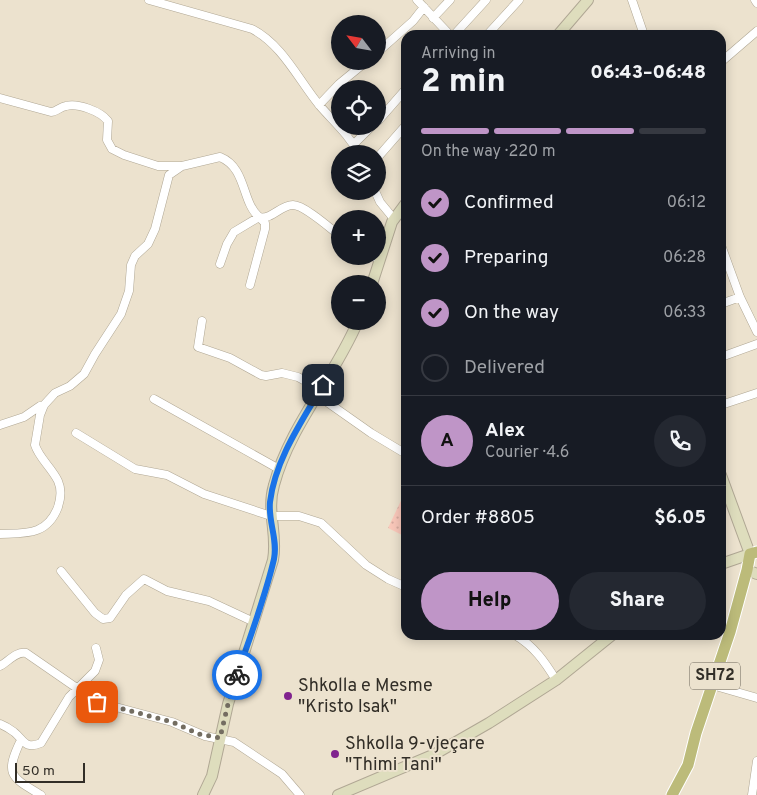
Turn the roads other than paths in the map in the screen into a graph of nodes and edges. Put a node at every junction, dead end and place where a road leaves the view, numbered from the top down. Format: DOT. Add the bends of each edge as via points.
graph roads {
  1 [pos="149,0"];
  2 [pos="417,0"];
  3 [pos="450,0"];
  4 [pos="486,0"];
  5 [pos="519,0"];
  6 [pos="588,0"];
  7 [pos="632,0"];
  8 [pos="424,8"];
  9 [pos="434,18"];
  10 [pos="404,30"];
  11 [pos="447,30"];
  12 [pos="457,30"];
  13 [pos="492,30"];
  14 [pos="562,30"];
  15 [pos="642,30"];
  16 [pos="757,31"];
  17 [pos="401,32"];
  18 [pos="386,45"];
  19 [pos="726,58"];
  20 [pos="356,70"];
  21 [pos="401,96"];
  22 [pos="0,98"];
  23 [pos="319,105"];
  24 [pos="386,112"];
  25 [pos="401,131"];
  26 [pos="363,135"];
  27 [pos="354,144"];
  28 [pos="386,148"];
  29 [pos="182,166"];
  30 [pos="379,200"];
  31 [pos="401,210"];
  32 [pos="259,217"];
  33 [pos="394,219"];
  34 [pos="331,229"];
  35 [pos="386,235"];
  36 [pos="726,259"];
  37 [pos="220,264"];
  38 [pos="250,285"];
  39 [pos="740,297"];
  40 [pos="726,302"];
  41 [pos="202,321"];
  42 [pos="354,330"];
  43 [pos="757,332"];
  44 [pos="757,344"];
  45 [pos="726,355"];
  46 [pos="757,393"];
  47 [pos="317,395"];
  48 [pos="154,399"];
  49 [pos="726,403"];
  50 [pos="44,405"];
  51 [pos="0,425"];
  52 [pos="76,433"];
  53 [pos="401,451"];
  54 [pos="279,469"];
  55 [pos="726,488"];
  56 [pos="271,516"];
  57 [pos="0,534"];
  58 [pos="753,553"];
  59 [pos="726,562"];
  60 [pos="62,570"];
  61 [pos="752,572"];
  62 [pos="401,585"];
  63 [pos="254,622"];
  64 [pos="522,640"];
  65 [pos="606,640"];
  66 [pos="96,648"];
  67 [pos="0,666"];
  68 [pos="556,680"];
  69 [pos="712,685"];
  70 [pos="78,688"];
  71 [pos="757,698"];
  72 [pos="0,724"];
  73 [pos="220,738"];
  74 [pos="21,740"];
  75 [pos="757,761"];
  76 [pos="41,795"];
  77 [pos="203,795"];
  78 [pos="300,795"];
  79 [pos="338,795"];
  80 [pos="672,795"];
  81 [pos="752,795"];
  1 -- 23 [label="street" via="259,33 274,46"];
  2 -- 8 [label="street"];
  3 -- 9 [label="street"];
  4 -- 12 [label="street"];
  5 -- 13 [label="street"];
  6 -- 14 [label="street"];
  7 -- 15 [label="street"];
  8 -- 9 [label="street"];
  8 -- 10 [label="street"];
  9 -- 11 [label="street"];
  16 -- 19 [label="street"];
  17 -- 18 [label="street"];
  20 -- 23 [label="street"];
  21 -- 24 [label="street"];
  22 -- 29 [label="street" via="51,112 69,105 92,111 108,121 108,143 118,153 158,166"];
  23 -- 27 [label="street"];
  25 -- 28 [label="street"];
  26 -- 27 [label="street"];
  29 -- 32 [label="street" via="224,158 239,174"];
  29 -- 50 [label="street" via="167,179 155,229 148,244 132,260 128,297 116,324 80,379 55,393"];
  30 -- 33 [label="street"];
  31 -- 33 [label="street"];
  32 -- 34 [label="street" via="268,217 294,205"];
  32 -- 37 [label="street" via="234,232 226,244"];
  32 -- 38 [label="street" via="265,223 265,229"];
  33 -- 35 [label="street"];
  36 -- 39 [label="street"];
  39 -- 40 [label="street"];
  39 -- 43 [label="street"];
  41 -- 47 [label="street" via="198,347 230,358 260,375 282,373 298,377 307,382"];
  42 -- 47 [label="street"];
  44 -- 45 [label="street"];
  46 -- 49 [label="street"];
  47 -- 53 [label="street"];
  47 -- 54 [label="street"];
  48 -- 54 [label="street"];
  50 -- 51 [label="street" via="24,417"];
  50 -- 57 [label="street" via="35,445 59,484 59,504 50,522 40,529"];
  52 -- 56 [label="street" via="135,469 167,475 204,494"];
  54 -- 56 [label="street" via="271,497"];
  55 -- 58 [label="street"];
  56 -- 62 [label="street" via="299,516 321,523 366,565"];
  56 -- 63 [label="street" via="275,550"];
  58 -- 59 [label="street"];
  58 -- 61 [label="main road, SH72"];
  60 -- 63 [label="street" via="103,619 110,618 126,595 144,579 167,591 209,601"];
  61 -- 69 [label="main road, SH72"];
  63 -- 73 [label="street"];
  64 -- 68 [label="street" via="538,654"];
  65 -- 68 [label="street"];
  66 -- 70 [label="street" via="98,665"];
  67 -- 70 [label="street" via="21,652 26,653"];
  68 -- 79 [label="street" via="489,724 435,754"];
  69 -- 71 [label="street"];
  69 -- 80 [label="main road, SH72" via="688,765"];
  70 -- 73 [label="street" via="97,702"];
  70 -- 74 [label="street" via="65,702 41,743 34,745"];
  72 -- 74 [label="street" via="15,732"];
  73 -- 77 [label="street" via="212,776"];
  73 -- 78 [label="street" via="234,742 282,774"];
  74 -- 76 [label="street" via="14,754 15,779"];
  75 -- 81 [label="street"];
}
